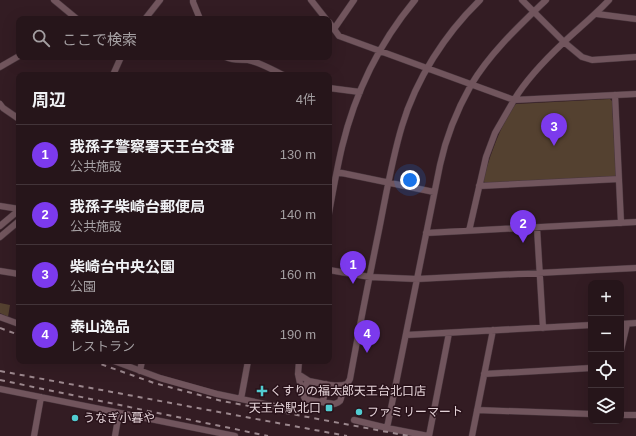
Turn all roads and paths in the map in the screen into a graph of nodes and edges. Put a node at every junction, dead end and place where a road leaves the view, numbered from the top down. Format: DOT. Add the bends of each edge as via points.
graph roads {
  1 [pos="54,0"];
  2 [pos="160,0"];
  3 [pos="193,0"];
  4 [pos="310,0"];
  5 [pos="354,0"];
  6 [pos="415,0"];
  7 [pos="480,0"];
  8 [pos="522,0"];
  9 [pos="546,0"];
  10 [pos="609,0"];
  11 [pos="534,12"];
  12 [pos="597,14"];
  13 [pos="73,16"];
  14 [pos="147,16"];
  15 [pos="199,16"];
  16 [pos="323,16"];
  17 [pos="636,19"];
  18 [pos="332,26"];
  19 [pos="334,29"];
  20 [pos="564,42"];
  21 [pos="380,51"];
  22 [pos="636,57"];
  23 [pos="16,58"];
  24 [pos="120,60"];
  25 [pos="231,60"];
  26 [pos="248,60"];
  27 [pos="248,60"];
  28 [pos="0,67"];
  29 [pos="428,68"];
  30 [pos="114,72"];
  31 [pos="278,72"];
  32 [pos="472,85"];
  33 [pos="332,88"];
  34 [pos="360,92"];
  35 [pos="636,94"];
  36 [pos="615,95"];
  37 [pos="514,100"];
  38 [pos="0,104"];
  39 [pos="16,116"];
  40 [pos="337,172"];
  41 [pos="619,179"];
  42 [pos="389,183"];
  43 [pos="479,186"];
  44 [pos="332,188"];
  45 [pos="434,192"];
  46 [pos="0,206"];
  47 [pos="16,209"];
  48 [pos="16,213"];
  49 [pos="636,222"];
  50 [pos="621,223"];
  51 [pos="16,224"];
  52 [pos="0,226"];
  53 [pos="537,228"];
  54 [pos="469,231"];
  55 [pos="426,233"];
  56 [pos="0,237"];
  57 [pos="636,268"];
  58 [pos="0,271"];
  59 [pos="332,271"];
  60 [pos="540,273"];
  61 [pos="16,274"];
  62 [pos="370,277"];
  63 [pos="417,279"];
  64 [pos="0,317"];
  65 [pos="16,323"];
  66 [pos="636,323"];
  67 [pos="624,324"];
  68 [pos="588,325"];
  69 [pos="543,328"];
  70 [pos="493,330"];
  71 [pos="449,333"];
  72 [pos="406,335"];
  73 [pos="122,364"];
  74 [pos="141,364"];
  75 [pos="247,364"];
  76 [pos="299,364"];
  77 [pos="588,368"];
  78 [pos="140,371"];
  79 [pos="298,374"];
  80 [pos="484,374"];
  81 [pos="309,381"];
  82 [pos="326,384"];
  83 [pos="347,384"];
  84 [pos="336,386"];
  85 [pos="0,389"];
  86 [pos="302,392"];
  87 [pos="342,392"];
  88 [pos="41,397"];
  89 [pos="241,398"];
  90 [pos="323,402"];
  91 [pos="284,408"];
  92 [pos="477,410"];
  93 [pos="119,413"];
  94 [pos="588,414"];
  95 [pos="624,415"];
  96 [pos="636,415"];
  97 [pos="354,420"];
  98 [pos="387,428"];
  99 [pos="34,436"];
  100 [pos="116,436"];
  101 [pos="232,436"];
  102 [pos="428,436"];
  103 [pos="472,436"];
  1 -- 13 [label="street"];
  2 -- 14 [label="street"];
  3 -- 15 [label="street"];
  4 -- 16 [label="street"];
  5 -- 19 [label="street"];
  6 -- 21 [label="street"];
  7 -- 29 [label="street" via="450,34"];
  8 -- 11 [label="street"];
  9 -- 11 [label="street"];
  10 -- 12 [label="street"];
  11 -- 20 [label="street"];
  11 -- 32 [label="street" via="500,47"];
  12 -- 17 [label="street"];
  12 -- 20 [label="street"];
  18 -- 19 [label="street"];
  19 -- 21 [label="street" via="340,36"];
  20 -- 22 [label="street" via="578,55 587,59"];
  20 -- 37 [label="street" via="532,75"];
  21 -- 29 [label="street"];
  21 -- 34 [label="street"];
  23 -- 28 [label="street"];
  24 -- 30 [label="street"];
  25 -- 27 [label="street"];
  26 -- 31 [label="street"];
  29 -- 32 [label="street"];
  29 -- 42 [label="street" via="403,124"];
  32 -- 37 [label="street"];
  32 -- 45 [label="street" via="446,140"];
  33 -- 34 [label="street"];
  34 -- 40 [label="street" via="342,146"];
  35 -- 36 [label="street"];
  36 -- 37 [label="street"];
  36 -- 41 [label="street"];
  37 -- 43 [label="street" via="490,145"];
  38 -- 39 [label="street"];
  40 -- 42 [label="street"];
  40 -- 44 [label="street"];
  41 -- 43 [label="street"];
  41 -- 50 [label="street"];
  42 -- 45 [label="street"];
  42 -- 62 [label="street"];
  43 -- 54 [label="street"];
  45 -- 55 [label="street"];
  46 -- 47 [label="street"];
  48 -- 52 [label="street"];
  49 -- 50 [label="street"];
  50 -- 53 [label="street"];
  51 -- 56 [label="street"];
  53 -- 54 [label="street"];
  53 -- 60 [label="street"];
  54 -- 55 [label="street"];
  55 -- 63 [label="street"];
  57 -- 60 [label="street"];
  58 -- 61 [label="street"];
  59 -- 62 [label="street"];
  60 -- 63 [label="street"];
  60 -- 69 [label="street"];
  62 -- 63 [label="street"];
  62 -- 83 [label="street"];
  63 -- 72 [label="street"];
  64 -- 65 [label="street"];
  66 -- 67 [label="street"];
  68 -- 69 [label="street"];
  69 -- 70 [label="street"];
  70 -- 71 [label="street"];
  70 -- 80 [label="street"];
  71 -- 72 [label="street"];
  71 -- 102 [label="street"];
  72 -- 98 [label="street"];
  73 -- 78 [label="street"];
  74 -- 78 [label="street"];
  75 -- 89 [label="street"];
  76 -- 79 [label="street"];
  77 -- 80 [label="street"];
  78 -- 89 [label="street" via="217,394"];
  79 -- 81 [label="street"];
  79 -- 86 [label="street"];
  80 -- 92 [label="street"];
  81 -- 82 [label="street"];
  81 -- 86 [label="street"];
  82 -- 84 [label="street"];
  82 -- 90 [label="street"];
  83 -- 84 [label="street"];
  83 -- 87 [label="street"];
  84 -- 87 [label="street"];
  85 -- 88 [label="street"];
  86 -- 90 [label="street" via="305,399"];
  87 -- 90 [label="street" via="337,404"];
  88 -- 93 [label="street"];
  88 -- 99 [label="street"];
  89 -- 91 [label="street"];
  92 -- 94 [label="street"];
  92 -- 103 [label="street"];
  93 -- 100 [label="street"];
  93 -- 101 [label="street"];
  95 -- 96 [label="street"];
  97 -- 98 [label="street"];
  98 -- 102 [label="street"];
}
